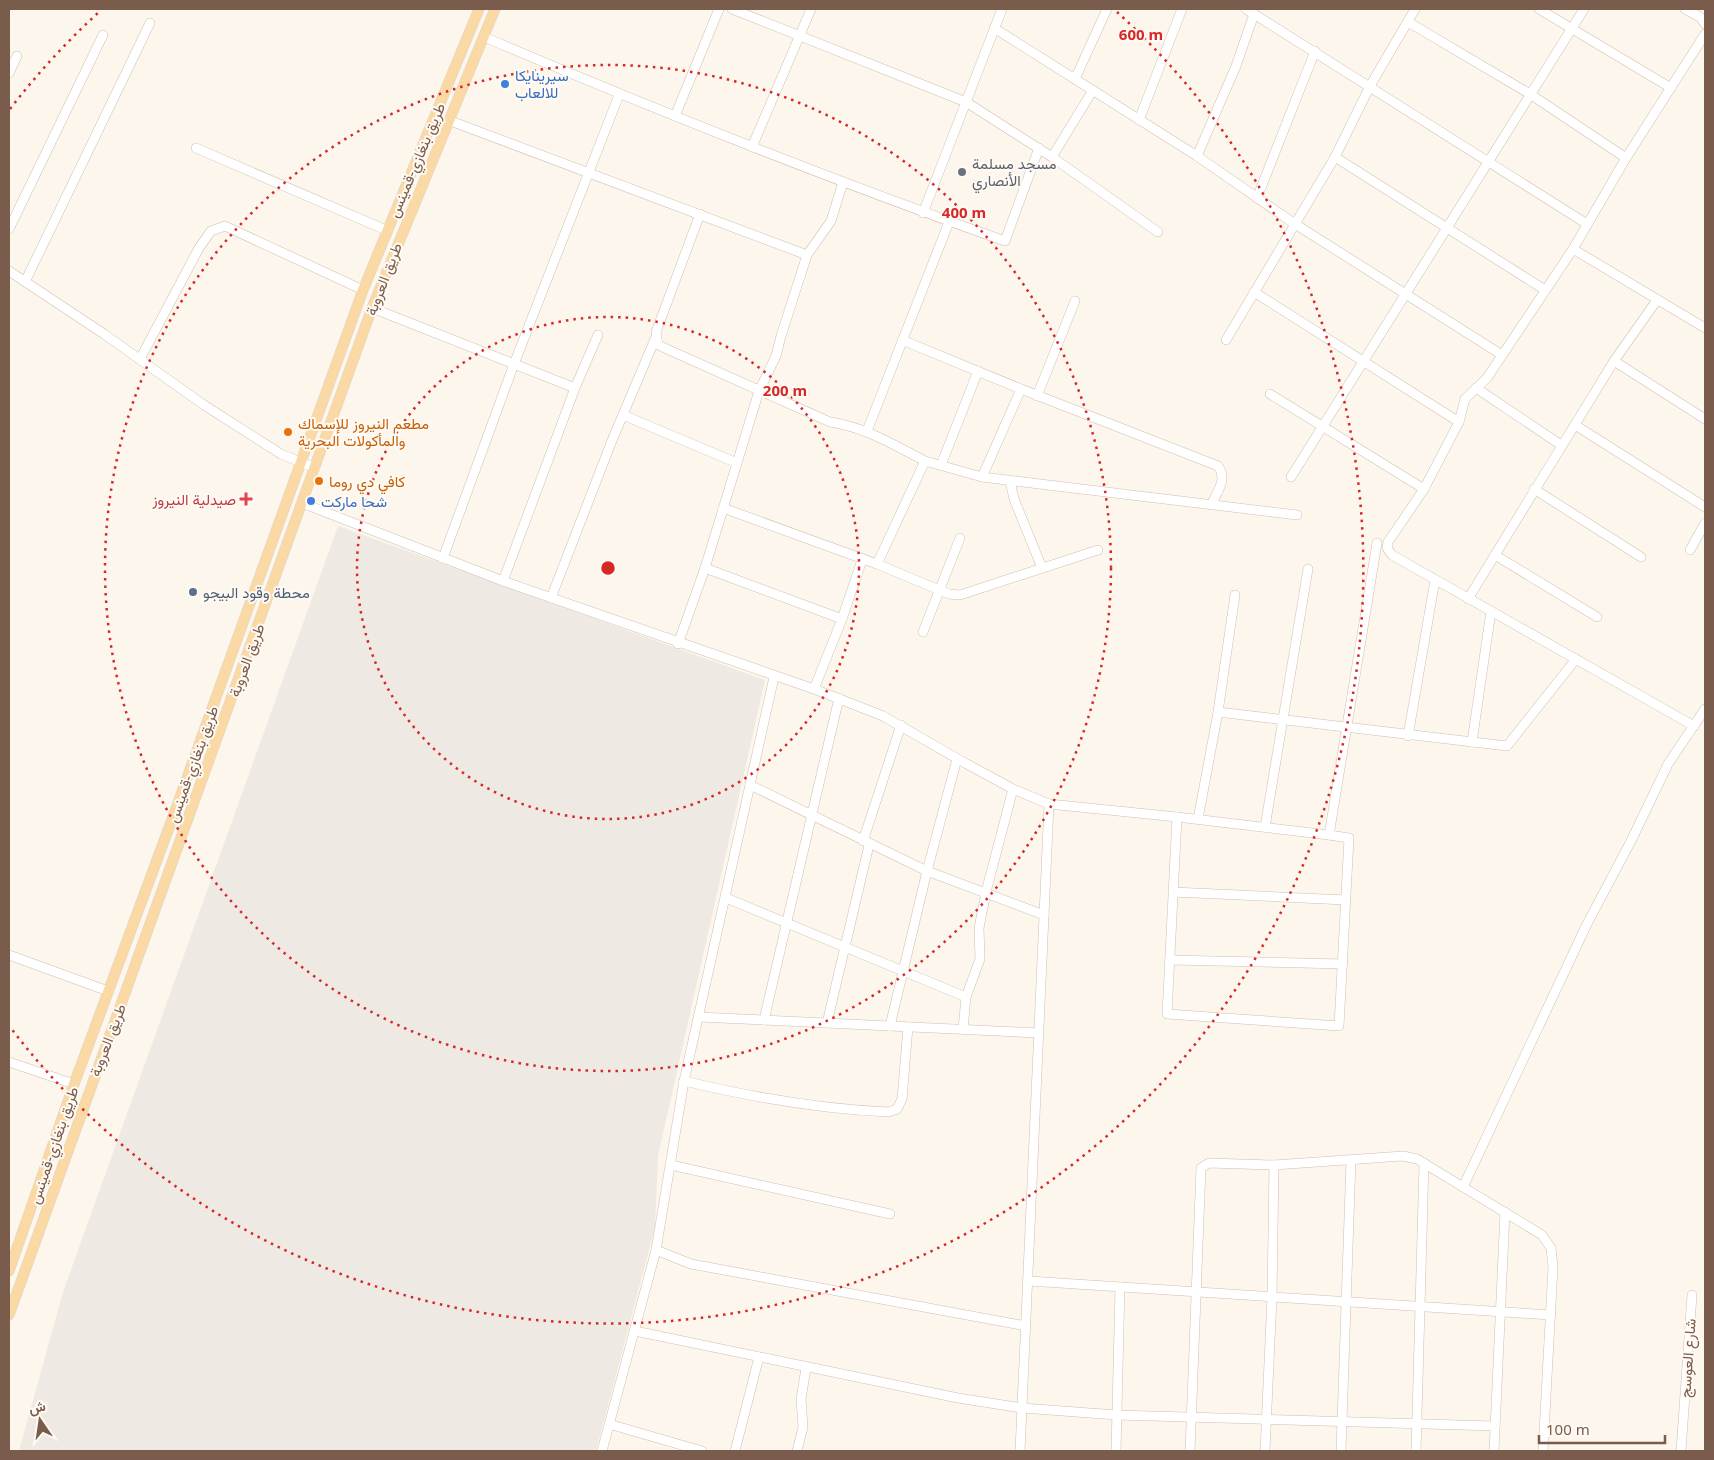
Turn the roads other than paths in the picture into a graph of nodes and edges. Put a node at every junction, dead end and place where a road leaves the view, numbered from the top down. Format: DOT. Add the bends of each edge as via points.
graph roads {
  1 [pos="479,9"];
  2 [pos="495,9"];
  3 [pos="720,9"];
  4 [pos="732,9"];
  5 [pos="810,9"];
  6 [pos="1002,9"];
  7 [pos="1107,9"];
  8 [pos="1182,9"];
  9 [pos="1246,9"];
  10 [pos="1415,9"];
  11 [pos="1539,9"];
  12 [pos="1584,9"];
  13 [pos="1685,9"];
  14 [pos="1254,14"];
  15 [pos="1408,22"];
  16 [pos="150,23"];
  17 [pos="1705,24"];
  18 [pos="994,28"];
  19 [pos="1572,29"];
  20 [pos="1705,34"];
  21 [pos="103,36"];
  22 [pos="799,36"];
  23 [pos="484,37"];
  24 [pos="1315,51"];
  25 [pos="16,56"];
  26 [pos="9,73"];
  27 [pos="1075,79"];
  28 [pos="1370,86"];
  29 [pos="1671,88"];
  30 [pos="1093,90"];
  31 [pos="1530,94"];
  32 [pos="619,95"];
  33 [pos="966,102"];
  34 [pos="675,116"];
  35 [pos="448,120"];
  36 [pos="1139,120"];
  37 [pos="752,147"];
  38 [pos="196,148"];
  39 [pos="1039,148"];
  40 [pos="1196,156"];
  41 [pos="1052,157"];
  42 [pos="1335,157"];
  43 [pos="1626,158"];
  44 [pos="1489,160"];
  45 [pos="589,173"];
  46 [pos="843,182"];
  47 [pos="1257,198"];
  48 [pos="923,212"];
  49 [pos="700,214"];
  50 [pos="949,222"];
  51 [pos="1295,224"];
  52 [pos="1587,224"];
  53 [pos="1445,228"];
  54 [pos="9,229"];
  55 [pos="386,230"];
  56 [pos="1158,232"];
  57 [pos="1573,249"];
  58 [pos="807,255"];
  59 [pos="9,271"];
  60 [pos="25,282"];
  61 [pos="363,290"];
  62 [pos="1545,290"];
  63 [pos="1254,292"];
  64 [pos="1404,294"];
  65 [pos="1657,300"];
  66 [pos="1074,301"];
  67 [pos="372,308"];
  68 [pos="1705,328"];
  69 [pos="598,335"];
  70 [pos="655,339"];
  71 [pos="902,340"];
  72 [pos="1226,340"];
  73 [pos="1502,355"];
  74 [pos="140,359"];
  75 [pos="1363,360"];
  76 [pos="1614,361"];
  77 [pos="514,364"];
  78 [pos="978,371"];
  79 [pos="575,388"];
  80 [pos="1476,388"];
  81 [pos="1021,389"];
  82 [pos="758,390"];
  83 [pos="1270,394"];
  84 [pos="1037,396"];
  85 [pos="623,415"];
  86 [pos="1705,418"];
  87 [pos="1459,422"];
  88 [pos="1575,425"];
  89 [pos="1322,428"];
  90 [pos="867,431"];
  91 [pos="1561,445"];
  92 [pos="925,460"];
  93 [pos="301,463"];
  94 [pos="737,463"];
  95 [pos="941,465"];
  96 [pos="315,468"];
  97 [pos="982,477"];
  98 [pos="1291,477"];
  99 [pos="1010,480"];
  100 [pos="1424,489"];
  101 [pos="1534,490"];
  102 [pos="302,503"];
  103 [pos="1210,505"];
  104 [pos="1705,507"];
  105 [pos="723,508"];
  106 [pos="1297,515"];
  107 [pos="1705,523"];
  108 [pos="960,538"];
  109 [pos="1377,543"];
  110 [pos="1098,550"];
  111 [pos="1690,550"];
  112 [pos="1495,555"];
  113 [pos="1641,557"];
  114 [pos="443,558"];
  115 [pos="862,560"];
  116 [pos="877,564"];
  117 [pos="704,568"];
  118 [pos="1042,568"];
  119 [pos="1308,569"];
  120 [pos="1435,580"];
  121 [pos="503,581"];
  122 [pos="940,589"];
  123 [pos="1235,595"];
  124 [pos="551,598"];
  125 [pos="1468,598"];
  126 [pos="1491,611"];
  127 [pos="1597,617"];
  128 [pos="842,620"];
  129 [pos="923,632"];
  130 [pos="678,644"];
  131 [pos="1576,659"];
  132 [pos="774,677"];
  133 [pos="814,689"];
  134 [pos="839,698"];
  135 [pos="1705,710"];
  136 [pos="1218,712"];
  137 [pos="1284,721"];
  138 [pos="901,725"];
  139 [pos="1694,726"];
  140 [pos="1347,728"];
  141 [pos="1408,736"];
  142 [pos="1472,742"];
  143 [pos="957,759"];
  144 [pos="750,785"];
  145 [pos="1012,788"];
  146 [pos="1049,804"];
  147 [pos="812,816"];
  148 [pos="1177,817"];
  149 [pos="1198,820"];
  150 [pos="1265,828"];
  151 [pos="1329,835"];
  152 [pos="866,843"];
  153 [pos="927,871"];
  154 [pos="986,892"];
  155 [pos="1173,892"];
  156 [pos="726,898"];
  157 [pos="1346,900"];
  158 [pos="1044,915"];
  159 [pos="787,923"];
  160 [pos="846,948"];
  161 [pos="9,955"];
  162 [pos="1170,960"];
  163 [pos="1343,964"];
  164 [pos="902,971"];
  165 [pos="108,991"];
  166 [pos="966,997"];
  167 [pos="699,1017"];
  168 [pos="764,1020"];
  169 [pos="827,1023"];
  170 [pos="890,1026"];
  171 [pos="908,1027"];
  172 [pos="963,1029"];
  173 [pos="1039,1032"];
  174 [pos="9,1062"];
  175 [pos="684,1080"];
  176 [pos="74,1084"];
  177 [pos="1350,1160"];
  178 [pos="1424,1163"];
  179 [pos="672,1165"];
  180 [pos="1274,1165"];
  181 [pos="1463,1187"];
  182 [pos="1505,1212"];
  183 [pos="890,1214"];
  184 [pos="656,1250"];
  185 [pos="9,1271"];
  186 [pos="1030,1281"];
  187 [pos="1120,1287"];
  188 [pos="1196,1292"];
  189 [pos="1692,1295"];
  190 [pos="1272,1297"];
  191 [pos="1345,1301"];
  192 [pos="1420,1306"];
  193 [pos="1500,1311"];
  194 [pos="9,1315"];
  195 [pos="1550,1315"];
  196 [pos="1026,1326"];
  197 [pos="635,1331"];
  198 [pos="759,1357"];
  199 [pos="806,1368"];
  200 [pos="1022,1408"];
  201 [pos="1117,1415"];
  202 [pos="1192,1416"];
  203 [pos="1266,1418"];
  204 [pos="1341,1422"];
  205 [pos="609,1424"];
  206 [pos="1416,1424"];
  207 [pos="1495,1426"];
  208 [pos="672,1447"];
  209 [pos="602,1451"];
  210 [pos="702,1451"];
  211 [pos="735,1451"];
  212 [pos="797,1451"];
  213 [pos="1020,1451"];
  214 [pos="1116,1451"];
  215 [pos="1190,1451"];
  216 [pos="1265,1451"];
  217 [pos="1341,1451"];
  218 [pos="1416,1451"];
  219 [pos="1494,1451"];
  220 [pos="1543,1451"];
  221 [pos="1681,1451"];
  1 -- 55 [label="main road, طريق بنغازي-قمينس"];
  2 -- 23 [label="main road, طريق العروبة"];
  3 -- 34 [label="street"];
  4 -- 22 [label="street"];
  5 -- 22 [label="street"];
  6 -- 18 [label="street"];
  7 -- 27 [label="street"];
  8 -- 36 [label="street"];
  9 -- 14 [label="street"];
  10 -- 15 [label="street"];
  11 -- 19 [label="street"];
  12 -- 19 [label="street"];
  13 -- 17 [label="street"];
  14 -- 24 [label="street"];
  14 -- 40 [label="street" via="1236,66"];
  15 -- 28 [label="street"];
  15 -- 31 [label="street"];
  16 -- 60 [label="street"];
  18 -- 27 [label="street"];
  18 -- 33 [label="street"];
  19 -- 29 [label="street"];
  19 -- 31 [label="street"];
  20 -- 29 [label="street"];
  21 -- 54 [label="street"];
  22 -- 33 [label="street"];
  22 -- 37 [label="street"];
  23 -- 32 [label="street"];
  23 -- 35 [label="main road, طريق العروبة"];
  24 -- 28 [label="street"];
  24 -- 47 [label="street"];
  25 -- 26 [label="street"];
  27 -- 30 [label="street"];
  28 -- 42 [label="street"];
  28 -- 44 [label="street"];
  29 -- 43 [label="street"];
  30 -- 36 [label="street"];
  30 -- 41 [label="street"];
  31 -- 43 [label="street"];
  31 -- 44 [label="street"];
  32 -- 34 [label="street"];
  32 -- 45 [label="street"];
  33 -- 39 [label="street"];
  33 -- 48 [label="street"];
  34 -- 37 [label="street"];
  35 -- 45 [label="street"];
  35 -- 67 [label="main road, طريق العروبة"];
  36 -- 40 [label="street"];
  37 -- 46 [label="street"];
  38 -- 55 [label="street"];
  39 -- 41 [label="street"];
  39 -- 50 [label="street" via="1005,242"];
  40 -- 47 [label="street"];
  41 -- 56 [label="street"];
  42 -- 51 [label="street"];
  42 -- 53 [label="street"];
  43 -- 52 [label="street"];
  44 -- 52 [label="street"];
  44 -- 53 [label="street"];
  45 -- 49 [label="street"];
  45 -- 77 [label="street"];
  46 -- 48 [label="street"];
  46 -- 58 [label="street" via="831,221"];
  47 -- 51 [label="street"];
  48 -- 50 [label="street"];
  49 -- 58 [label="street"];
  49 -- 70 [label="street"];
  50 -- 71 [label="street"];
  51 -- 63 [label="street"];
  51 -- 64 [label="street"];
  52 -- 57 [label="street"];
  53 -- 62 [label="street"];
  53 -- 64 [label="street"];
  55 -- 61 [label="main road, طريق بنغازي-قمينس"];
  57 -- 62 [label="street"];
  57 -- 65 [label="street"];
  58 -- 82 [label="street" via="776,356"];
  59 -- 60 [label="street"];
  60 -- 74 [label="street"];
  61 -- 74 [label="street" via="225,226 211,231 199,248"];
  61 -- 93 [label="main road, طريق بنغازي-قمينس"];
  62 -- 73 [label="street"];
  63 -- 72 [label="street"];
  63 -- 75 [label="street"];
  64 -- 73 [label="street"];
  64 -- 75 [label="street"];
  65 -- 68 [label="street"];
  65 -- 76 [label="street"];
  66 -- 84 [label="street"];
  67 -- 77 [label="street"];
  67 -- 96 [label="main road, طريق العروبة"];
  69 -- 79 [label="street"];
  70 -- 82 [label="street" via="665,350"];
  70 -- 85 [label="street"];
  71 -- 78 [label="street"];
  71 -- 90 [label="street"];
  73 -- 80 [label="street"];
  74 -- 93 [label="street" via="204,405 281,454"];
  75 -- 87 [label="street"];
  75 -- 89 [label="street"];
  76 -- 86 [label="street"];
  76 -- 88 [label="street"];
  77 -- 79 [label="street"];
  77 -- 114 [label="street"];
  78 -- 81 [label="street"];
  78 -- 95 [label="street"];
  79 -- 121 [label="street"];
  80 -- 87 [label="street" via="1465,399"];
  80 -- 91 [label="street"];
  81 -- 84 [label="street"];
  81 -- 97 [label="street"];
  82 -- 90 [label="street" via="830,422"];
  82 -- 94 [label="street"];
  83 -- 89 [label="street"];
  84 -- 103 [label="street" via="1218,466 1223,478"];
  85 -- 94 [label="street"];
  85 -- 124 [label="street"];
  87 -- 100 [label="street"];
  88 -- 91 [label="street"];
  88 -- 104 [label="street"];
  89 -- 98 [label="street"];
  89 -- 100 [label="street"];
  90 -- 92 [label="street"];
  91 -- 101 [label="street"];
  92 -- 95 [label="street"];
  92 -- 116 [label="street"];
  93 -- 96 [label="street"];
  93 -- 165 [label="main road, طريق بنغازي-قمينس"];
  94 -- 105 [label="street"];
  95 -- 97 [label="street"];
  96 -- 102 [label="main road, طريق العروبة"];
  97 -- 99 [label="street"];
  99 -- 103 [label="street"];
  99 -- 118 [label="street" via="1014,500"];
  100 -- 120 [label="street" via="1387,548 1392,555"];
  101 -- 112 [label="street"];
  101 -- 113 [label="street"];
  102 -- 114 [label="street"];
  102 -- 194 [label="main road, طريق العروبة"];
  103 -- 106 [label="street"];
  105 -- 115 [label="street"];
  105 -- 117 [label="street"];
  107 -- 111 [label="street"];
  108 -- 122 [label="street"];
  109 -- 140 [label="street"];
  110 -- 118 [label="street"];
  112 -- 125 [label="street"];
  112 -- 127 [label="street"];
  114 -- 121 [label="street"];
  115 -- 116 [label="street"];
  115 -- 128 [label="street"];
  116 -- 122 [label="street"];
  117 -- 128 [label="street"];
  117 -- 130 [label="street"];
  118 -- 122 [label="street" via="960,595"];
  119 -- 137 [label="street"];
  120 -- 125 [label="street"];
  120 -- 141 [label="street"];
  121 -- 124 [label="street"];
  122 -- 129 [label="street"];
  123 -- 136 [label="street"];
  124 -- 130 [label="street"];
  125 -- 126 [label="street"];
  126 -- 131 [label="street"];
  126 -- 142 [label="street"];
  128 -- 133 [label="street"];
  130 -- 132 [label="street"];
  131 -- 139 [label="street"];
  131 -- 142 [label="street" via="1507,746"];
  132 -- 133 [label="street"];
  132 -- 144 [label="street"];
  133 -- 134 [label="street"];
  134 -- 138 [label="street"];
  134 -- 147 [label="street"];
  135 -- 139 [label="street"];
  136 -- 137 [label="street"];
  136 -- 149 [label="street"];
  137 -- 140 [label="street"];
  137 -- 150 [label="street"];
  138 -- 143 [label="street"];
  138 -- 152 [label="street"];
  139 -- 181 [label="street" via="1668,764 1587,924"];
  140 -- 141 [label="street"];
  140 -- 151 [label="street"];
  141 -- 142 [label="street"];
  143 -- 145 [label="street"];
  143 -- 153 [label="street"];
  144 -- 147 [label="street"];
  144 -- 156 [label="street"];
  145 -- 146 [label="street"];
  145 -- 154 [label="street"];
  146 -- 148 [label="street"];
  146 -- 158 [label="street"];
  147 -- 152 [label="street"];
  147 -- 159 [label="street"];
  148 -- 149 [label="street"];
  148 -- 155 [label="street"];
  149 -- 150 [label="street"];
  150 -- 151 [label="street"];
  151 -- 157 [label="street" via="1349,838"];
  152 -- 153 [label="street"];
  152 -- 160 [label="street"];
  153 -- 154 [label="street"];
  153 -- 164 [label="street"];
  154 -- 158 [label="street"];
  154 -- 166 [label="street" via="979,928 979,966"];
  155 -- 157 [label="street"];
  155 -- 162 [label="street"];
  156 -- 159 [label="street"];
  156 -- 167 [label="street"];
  157 -- 163 [label="street"];
  158 -- 173 [label="street"];
  159 -- 160 [label="street"];
  159 -- 168 [label="street"];
  160 -- 164 [label="street"];
  160 -- 169 [label="street"];
  161 -- 165 [label="street"];
  162 -- 163 [label="street"];
  162 -- 163 [label="street" via="1167,1014 1340,1026"];
  164 -- 166 [label="street"];
  164 -- 170 [label="street"];
  165 -- 176 [label="main road, طريق بنغازي-قمينس"];
  166 -- 172 [label="street"];
  167 -- 168 [label="street"];
  167 -- 175 [label="street"];
  168 -- 169 [label="street"];
  169 -- 170 [label="street"];
  170 -- 171 [label="street"];
  171 -- 172 [label="street"];
  171 -- 175 [label="street" via="902,1099 898,1108 889,1112 739,1094"];
  172 -- 173 [label="street"];
  173 -- 186 [label="street"];
  174 -- 176 [label="street"];
  175 -- 179 [label="street"];
  176 -- 185 [label="main road, طريق بنغازي-قمينس"];
  177 -- 178 [label="street" via="1408,1156"];
  177 -- 180 [label="street"];
  177 -- 191 [label="street"];
  178 -- 181 [label="street"];
  178 -- 192 [label="street"];
  179 -- 183 [label="street"];
  179 -- 184 [label="street"];
  180 -- 188 [label="street" via="1214,1163 1201,1168"];
  180 -- 190 [label="street"];
  181 -- 182 [label="street"];
  182 -- 193 [label="street"];
  182 -- 195 [label="street" via="1548,1241 1553,1267"];
  184 -- 196 [label="street" via="692,1264"];
  184 -- 197 [label="street"];
  186 -- 187 [label="street"];
  186 -- 196 [label="street"];
  187 -- 188 [label="street"];
  187 -- 201 [label="street"];
  188 -- 190 [label="street"];
  188 -- 202 [label="street"];
  189 -- 221 [label="street, شارع العوسج"];
  190 -- 191 [label="street"];
  190 -- 203 [label="street"];
  191 -- 192 [label="street"];
  191 -- 204 [label="street"];
  192 -- 193 [label="street"];
  192 -- 206 [label="street"];
  193 -- 195 [label="street"];
  193 -- 207 [label="street"];
  195 -- 220 [label="street"];
  196 -- 200 [label="street"];
  197 -- 198 [label="street"];
  197 -- 205 [label="street"];
  198 -- 199 [label="street"];
  198 -- 211 [label="street"];
  199 -- 200 [label="street"];
  199 -- 212 [label="street" via="801,1399 803,1426"];
  200 -- 201 [label="street"];
  200 -- 213 [label="street"];
  201 -- 202 [label="street"];
  201 -- 214 [label="street"];
  202 -- 203 [label="street"];
  202 -- 215 [label="street"];
  203 -- 204 [label="street"];
  203 -- 216 [label="street"];
  204 -- 206 [label="street"];
  204 -- 217 [label="street"];
  205 -- 208 [label="street"];
  205 -- 209 [label="street"];
  206 -- 207 [label="street"];
  206 -- 218 [label="street"];
  207 -- 219 [label="street"];
  208 -- 210 [label="street"];
}
